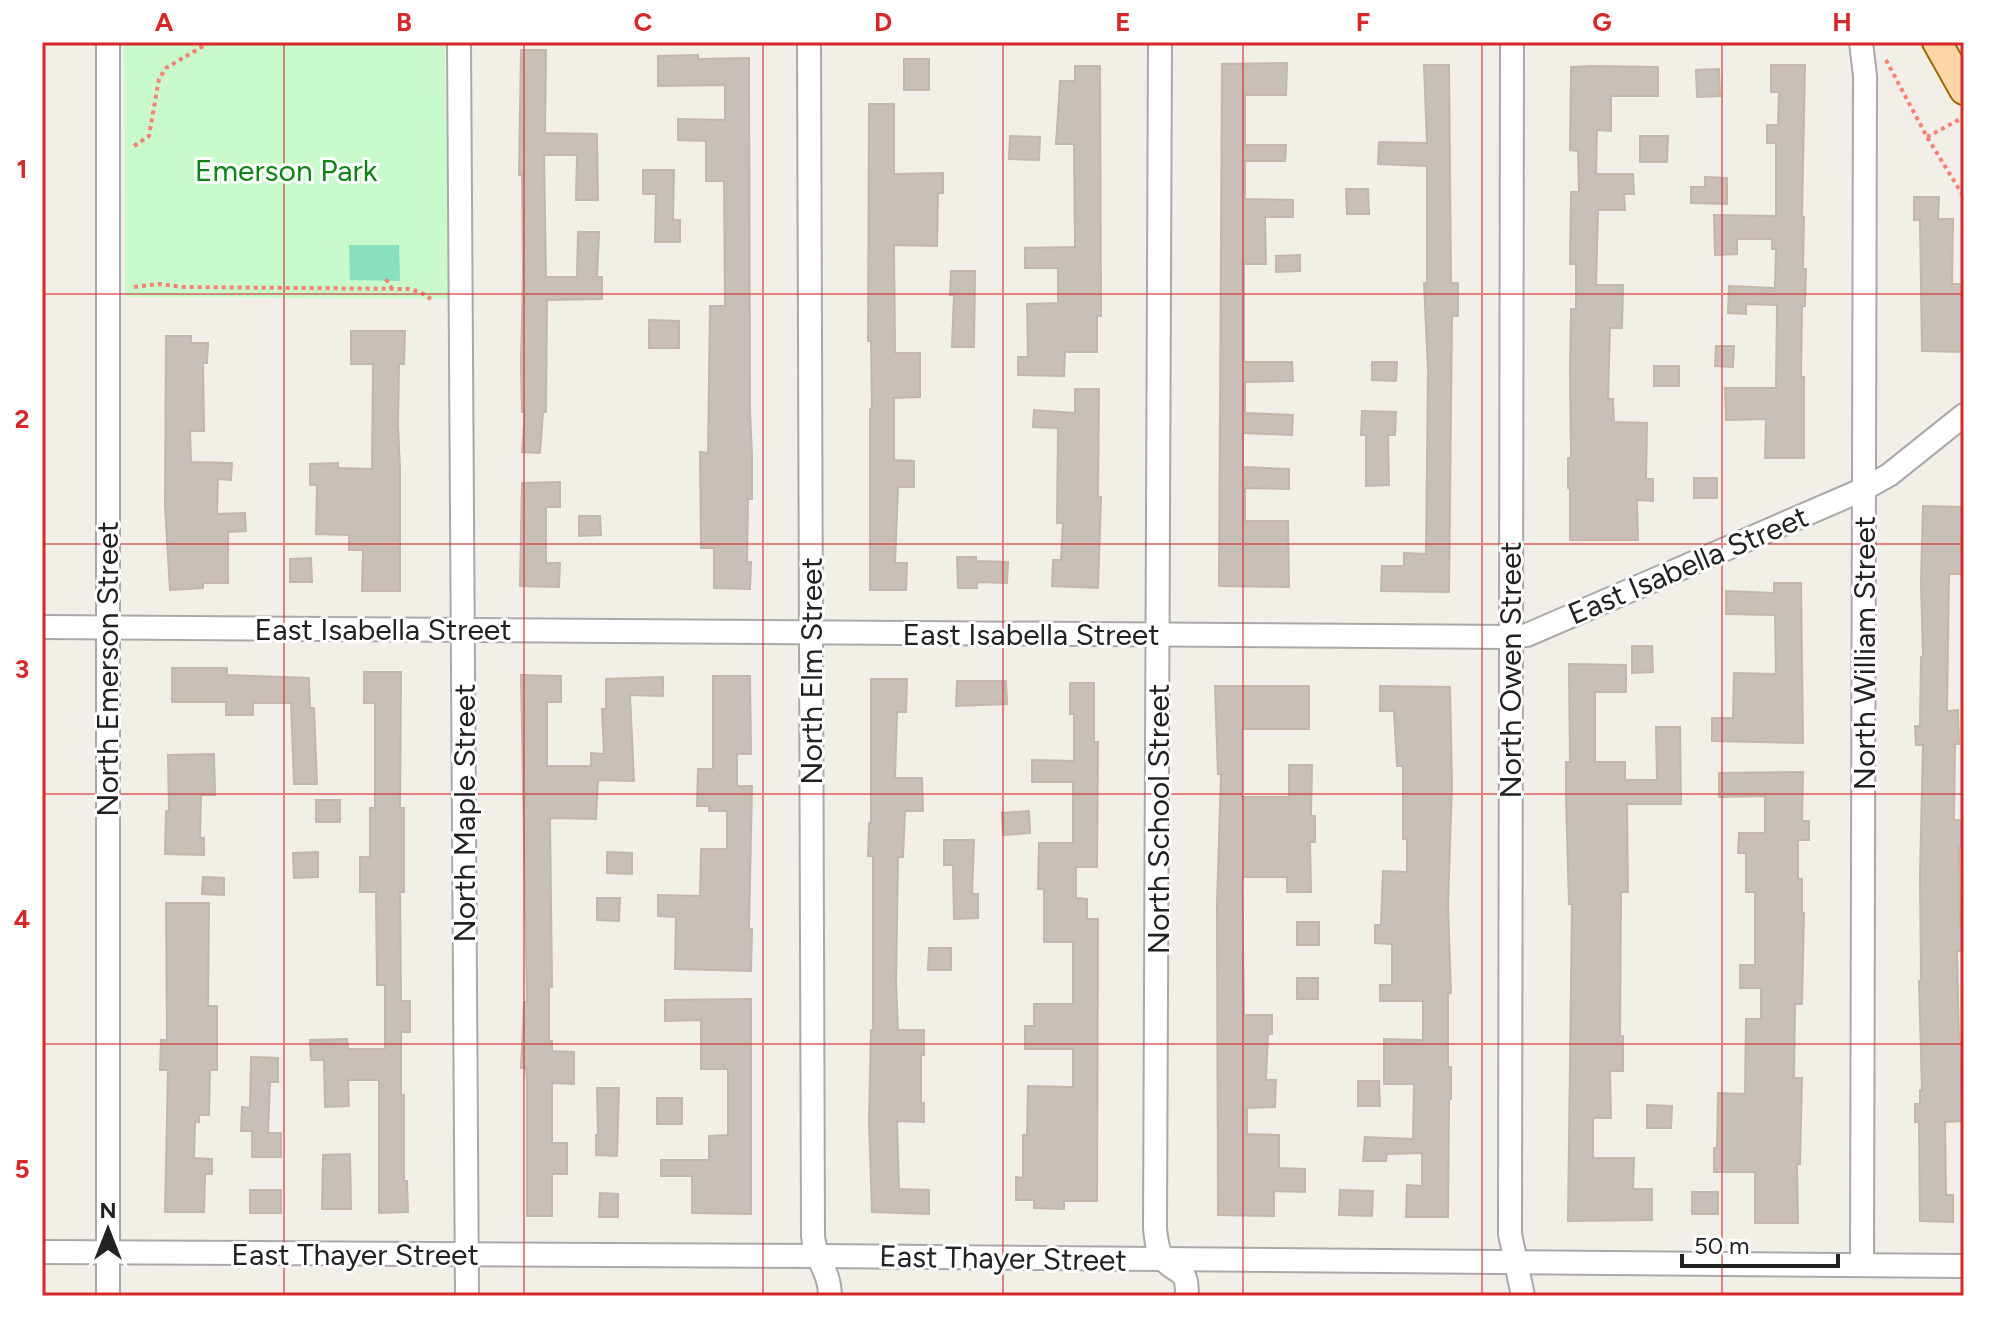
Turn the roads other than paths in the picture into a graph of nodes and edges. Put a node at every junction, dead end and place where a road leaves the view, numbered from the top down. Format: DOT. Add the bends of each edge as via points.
graph roads {
  1 [pos="108,42"];
  2 [pos="459,42"];
  3 [pos="809,42"];
  4 [pos="1160,42"];
  5 [pos="1512,42"];
  6 [pos="1937,42"];
  7 [pos="1862,47"];
  8 [pos="1964,90"];
  9 [pos="1964,415"];
  10 [pos="1864,489"];
  11 [pos="42,627"];
  12 [pos="107,627"];
  13 [pos="462,630"];
  14 [pos="811,633"];
  15 [pos="1159,634"];
  16 [pos="1510,638"];
  17 [pos="42,1252"];
  18 [pos="107,1252"];
  19 [pos="467,1255"];
  20 [pos="817,1256"];
  21 [pos="1164,1259"];
  22 [pos="1515,1262"];
  23 [pos="1862,1264"];
  24 [pos="1964,1266"];
  25 [pos="108,1296"];
  26 [pos="467,1296"];
  27 [pos="830,1296"];
  28 [pos="1187,1296"];
  29 [pos="1523,1296"];
  1 -- 12 [label="street, North Emerson Street"];
  2 -- 13 [label="street, North Maple Street"];
  3 -- 14 [label="street, North Elm Street"];
  4 -- 15 [label="street, North School Street"];
  5 -- 16 [label="street, North Owen Street"];
  6 -- 8 [label="main road"];
  7 -- 10 [label="street, North William Street"];
  9 -- 10 [label="street, East Isabella Street"];
  10 -- 16 [label="street, East Isabella Street"];
  10 -- 23 [label="street, North William Street"];
  11 -- 12 [label="street, East Isabella Street"];
  12 -- 13 [label="street, East Isabella Street"];
  12 -- 18 [label="street, North Emerson Street"];
  13 -- 14 [label="street, East Isabella Street"];
  13 -- 19 [label="street, North Maple Street"];
  14 -- 15 [label="street, East Isabella Street"];
  14 -- 20 [label="street, North Elm Street"];
  15 -- 16 [label="street, East Isabella Street"];
  15 -- 21 [label="street, North School Street" via="1155,1228"];
  16 -- 22 [label="street, North Owen Street" via="1510,1234"];
  17 -- 18 [label="street, East Thayer Street"];
  18 -- 19 [label="street, East Thayer Street"];
  18 -- 25 [label="street, North Emerson Street"];
  19 -- 20 [label="street, East Thayer Street"];
  19 -- 26 [label="street, North Maple Street"];
  20 -- 21 [label="street, East Thayer Street"];
  20 -- 27 [label="street, North Elm Street" via="828,1273"];
  21 -- 22 [label="street, East Thayer Street"];
  21 -- 28 [label="street, North School Street" via="1184,1274"];
  22 -- 23 [label="street, East Thayer Street"];
  22 -- 29 [label="street, North Owen Street"];
  23 -- 24 [label="street, East Thayer Street"];
}
